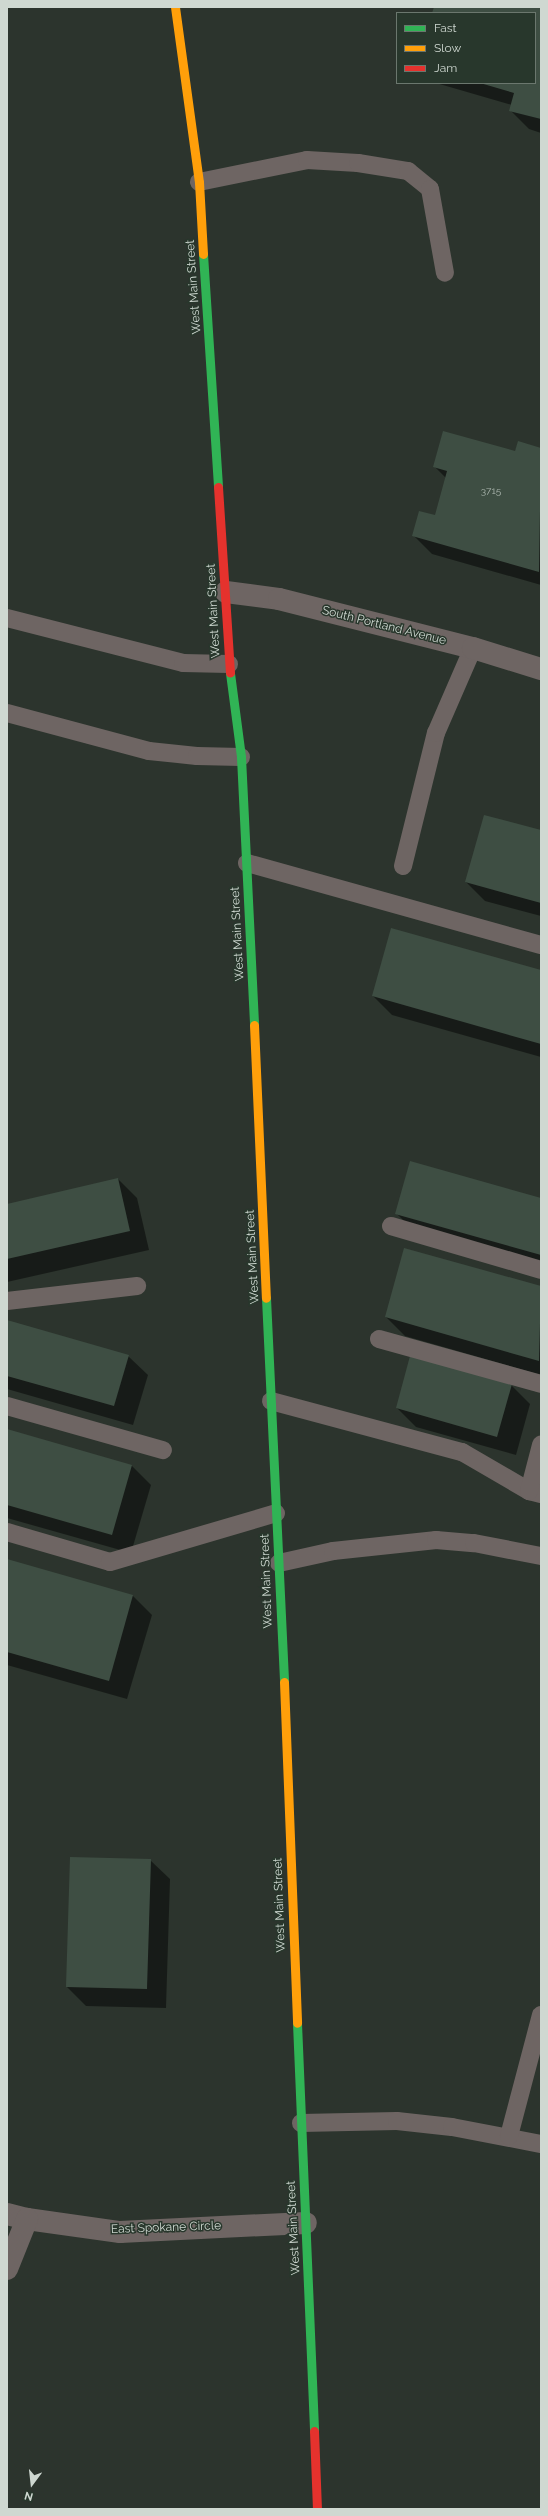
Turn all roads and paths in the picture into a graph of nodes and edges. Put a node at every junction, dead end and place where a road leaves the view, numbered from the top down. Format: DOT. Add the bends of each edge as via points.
graph roads {
  1 [pos="175,7"];
  2 [pos="199,182"];
  3 [pos="445,273"];
  4 [pos="226,592"];
  5 [pos="7,618"];
  6 [pos="473,648"];
  7 [pos="229,664"];
  8 [pos="541,669"];
  9 [pos="7,713"];
  10 [pos="241,757"];
  11 [pos="247,863"];
  12 [pos="403,866"];
  13 [pos="541,945"];
  14 [pos="391,1226"];
  15 [pos="541,1270"];
  16 [pos="137,1286"];
  17 [pos="7,1301"];
  18 [pos="379,1339"];
  19 [pos="541,1384"];
  20 [pos="271,1401"];
  21 [pos="7,1406"];
  22 [pos="541,1445"];
  23 [pos="163,1450"];
  24 [pos="535,1493"];
  25 [pos="276,1513"];
  26 [pos="7,1532"];
  27 [pos="541,1556"];
  28 [pos="279,1563"];
  29 [pos="541,2015"];
  30 [pos="301,2123"];
  31 [pos="509,2136"];
  32 [pos="541,2144"];
  33 [pos="17,2217"];
  34 [pos="306,2223"];
  35 [pos="7,2269"];
  36 [pos="317,2509"];
  1 -- 2 [label="main road, West Main Street"];
  2 -- 3 [label="lane" via="307,160 358,163 408,171 430,189"];
  2 -- 4 [label="main road, West Main Street"];
  4 -- 6 [label="street, South Portland Avenue" via="279,600"];
  4 -- 7 [label="main road, West Main Street"];
  5 -- 7 [label="lane" via="182,663"];
  6 -- 8 [label="street, South Portland Avenue"];
  6 -- 12 [label="lane" via="436,733"];
  7 -- 10 [label="main road, West Main Street"];
  9 -- 10 [label="lane" via="149,751"];
  10 -- 11 [label="main road, West Main Street"];
  11 -- 13 [label="lane"];
  11 -- 20 [label="main road, West Main Street"];
  14 -- 15 [label="lane"];
  16 -- 17 [label="lane"];
  18 -- 19 [label="lane"];
  20 -- 24 [label="lane" via="462,1452"];
  20 -- 25 [label="main road, West Main Street"];
  21 -- 23 [label="lane"];
  22 -- 24 [label="lane"];
  25 -- 26 [label="lane" via="110,1562"];
  25 -- 28 [label="main road, West Main Street"];
  27 -- 28 [label="lane" via="474,1543 436,1540 333,1551"];
  28 -- 30 [label="main road, West Main Street"];
  29 -- 31 [label="lane"];
  30 -- 31 [label="lane" via="397,2121"];
  30 -- 34 [label="main road, West Main Street"];
  31 -- 32 [label="lane"];
  33 -- 34 [label="street, East Spokane Circle" via="120,2232"];
  33 -- 35 [label="street, East Spokane Circle"];
  34 -- 36 [label="main road, West Main Street"];
}
